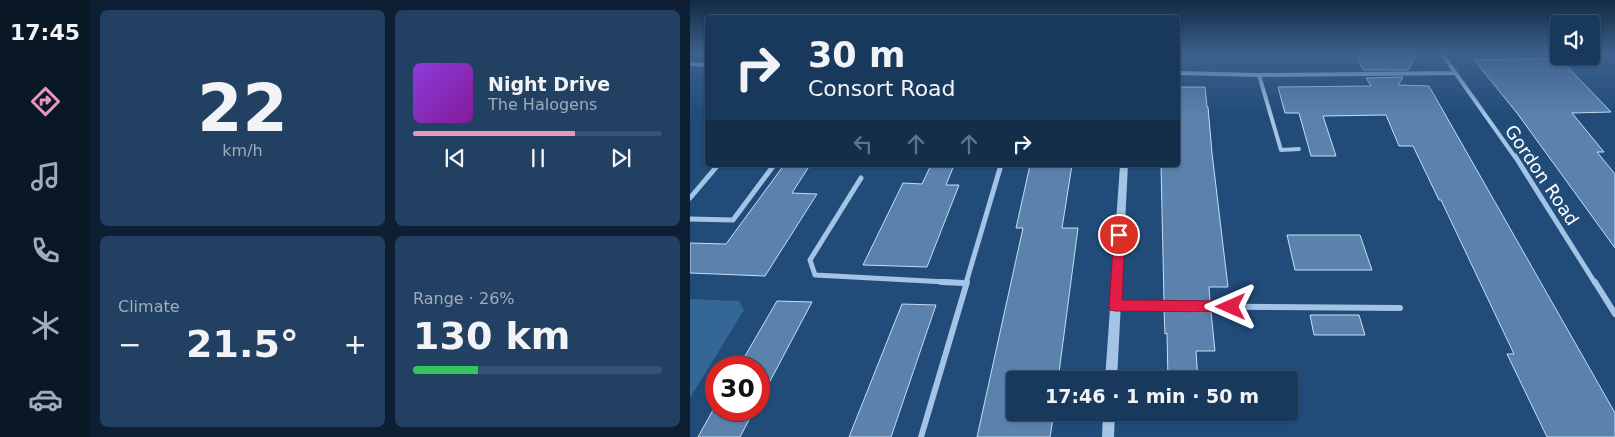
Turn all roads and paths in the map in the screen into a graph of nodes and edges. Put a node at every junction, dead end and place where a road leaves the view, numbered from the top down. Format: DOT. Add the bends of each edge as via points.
graph roads {
  1 [pos="1234,74"];
  2 [pos="1318,74"];
  3 [pos="1455,74"];
  4 [pos="1259,75"];
  5 [pos="1299,150"];
  6 [pos="716,167"];
  7 [pos="773,167"];
  8 [pos="1000,167"];
  9 [pos="1124,167"];
  10 [pos="861,178"];
  11 [pos="690,198"];
  12 [pos="690,219"];
  13 [pos="965,284"];
  14 [pos="1115,306"];
  15 [pos="1400,308"];
  16 [pos="1615,314"];
  17 [pos="1111,371"];
  18 [pos="1109,421"];
  19 [pos="921,437"];
  20 [pos="1108,437"];
  1 -- 4 [label="street"];
  2 -- 4 [label="street"];
  3 -- 16 [label="street, Gordon Road" via="1516,158"];
  4 -- 5 [label="street" via="1281,150"];
  6 -- 11 [label="street"];
  7 -- 12 [label="street" via="733,220"];
  8 -- 13 [label="street"];
  9 -- 14 [label="street"];
  10 -- 13 [label="street" via="810,260 815,275"];
  13 -- 19 [label="street"];
  14 -- 15 [label="street"];
  14 -- 17 [label="street"];
  18 -- 20 [label="street"];
}
